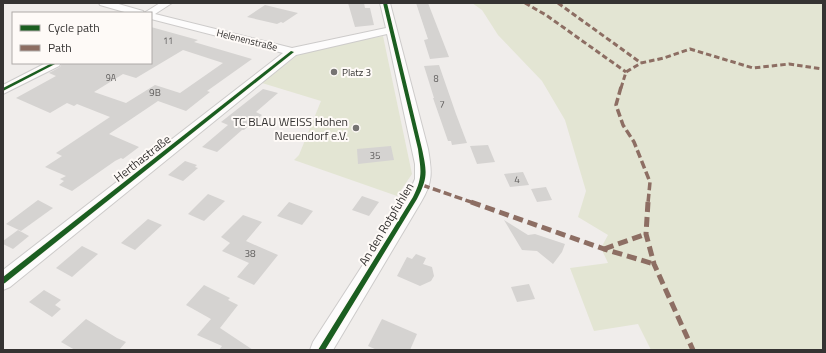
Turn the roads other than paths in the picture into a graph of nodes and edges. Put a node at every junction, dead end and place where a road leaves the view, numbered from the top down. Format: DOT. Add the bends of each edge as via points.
graph roads {
  1 [pos="104,3"];
  2 [pos="167,3"];
  3 [pos="384,3"];
  4 [pos="136,12"];
  5 [pos="151,12"];
  6 [pos="152,16"];
  7 [pos="391,30"];
  8 [pos="292,52"];
  9 [pos="53,64"];
  10 [pos="3,90"];
  11 [pos="3,281"];
  12 [pos="321,350"];
  1 -- 4 [label="street"];
  2 -- 5 [label="street"];
  3 -- 7 [label="street, An den Rotpfuhlen"];
  6 -- 8 [label="street, Helenenstraße"];
  7 -- 8 [label="street, Helenenstraße"];
  7 -- 12 [label="street, An den Rotpfuhlen" via="420,149 424,180"];
  8 -- 11 [label="street, Herthastraße"];
  9 -- 10 [label="street"];
}
